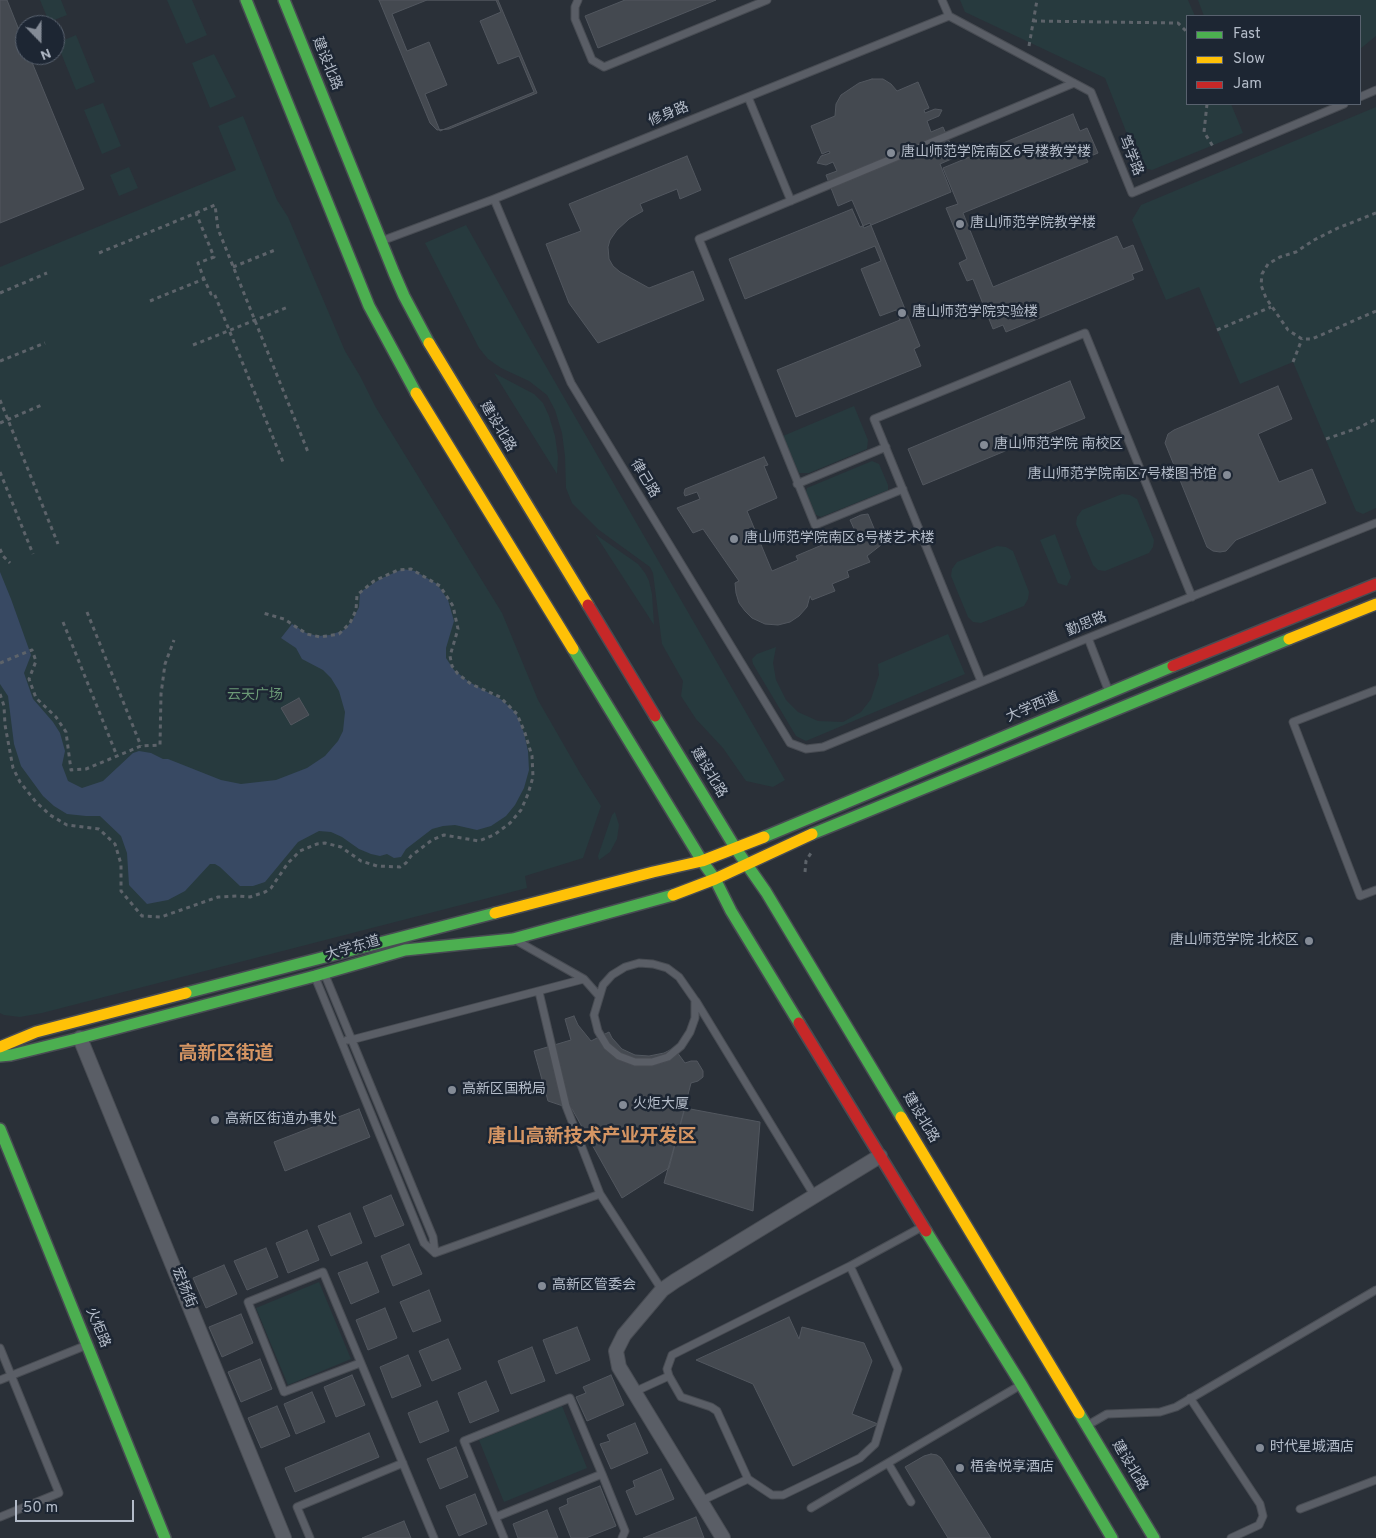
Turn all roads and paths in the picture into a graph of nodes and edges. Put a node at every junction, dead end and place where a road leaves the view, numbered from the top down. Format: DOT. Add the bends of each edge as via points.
graph roads {
  1 [pos="246,0"];
  2 [pos="284,0"];
  3 [pos="578,0"];
  4 [pos="768,0"];
  5 [pos="942,0"];
  6 [pos="1037,0"];
  7 [pos="949,16"];
  8 [pos="1033,22"];
  9 [pos="1186,31"];
  10 [pos="1027,58"];
  11 [pos="1074,83"];
  12 [pos="1376,90"];
  13 [pos="748,97"];
  14 [pos="1361,97"];
  15 [pos="1207,105"];
  16 [pos="1342,105"];
  17 [pos="1219,156"];
  18 [pos="494,199"];
  19 [pos="791,201"];
  20 [pos="196,213"];
  21 [pos="1376,213"];
  22 [pos="381,242"];
  23 [pos="275,250"];
  24 [pos="99,253"];
  25 [pos="233,267"];
  26 [pos="47,273"];
  27 [pos="204,279"];
  28 [pos="0,293"];
  29 [pos="150,301"];
  30 [pos="288,307"];
  31 [pos="1272,307"];
  32 [pos="1375,313"];
  33 [pos="254,320"];
  34 [pos="1217,330"];
  35 [pos="229,331"];
  36 [pos="1302,339"];
  37 [pos="45,343"];
  38 [pos="193,345"];
  39 [pos="0,361"];
  40 [pos="1293,362"];
  41 [pos="0,400"];
  42 [pos="44,404"];
  43 [pos="1376,420"];
  44 [pos="0,423"];
  45 [pos="1326,439"];
  46 [pos="886,448"];
  47 [pos="308,452"];
  48 [pos="283,462"];
  49 [pos="0,472"];
  50 [pos="798,484"];
  51 [pos="903,490"];
  52 [pos="1376,523"];
  53 [pos="58,544"];
  54 [pos="0,549"];
  55 [pos="34,554"];
  56 [pos="10,563"];
  57 [pos="1376,584"];
  58 [pos="1192,597"];
  59 [pos="1376,604"];
  60 [pos="87,612"];
  61 [pos="263,612"];
  62 [pos="63,622"];
  63 [pos="1088,638"];
  64 [pos="174,640"];
  65 [pos="0,663"];
  66 [pos="981,682"];
  67 [pos="1376,690"];
  68 [pos="1109,692"];
  69 [pos="0,694"];
  70 [pos="141,746"];
  71 [pos="806,749"];
  72 [pos="117,756"];
  73 [pos="736,849"];
  74 [pos="702,861"];
  75 [pos="747,864"];
  76 [pos="715,879"];
  77 [pos="1376,890"];
  78 [pos="513,939"];
  79 [pos="320,975"];
  80 [pos="584,979"];
  81 [pos="539,992"];
  82 [pos="599,996"];
  83 [pos="695,1000"];
  84 [pos="80,1038"];
  85 [pos="341,1039"];
  86 [pos="352,1040"];
  87 [pos="0,1047"];
  88 [pos="0,1056"];
  89 [pos="0,1129"];
  90 [pos="880,1156"];
  91 [pos="600,1194"];
  92 [pos="814,1195"];
  93 [pos="922,1226"];
  94 [pos="435,1253"];
  95 [pos="850,1266"];
  96 [pos="662,1290"];
  97 [pos="1376,1290"];
  98 [pos="87,1345"];
  99 [pos="0,1348"];
  100 [pos="360,1362"];
  101 [pos="11,1375"];
  102 [pos="669,1376"];
  103 [pos="0,1380"];
  104 [pos="1021,1384"];
  105 [pos="634,1392"];
  106 [pos="1190,1398"];
  107 [pos="1087,1425"];
  108 [pos="402,1463"];
  109 [pos="888,1463"];
  110 [pos="602,1474"];
  111 [pos="748,1479"];
  112 [pos="1376,1480"];
  113 [pos="701,1501"];
  114 [pos="911,1502"];
  115 [pos="811,1508"];
  116 [pos="1300,1509"];
  117 [pos="0,1517"];
  118 [pos="496,1517"];
  119 [pos="165,1538"];
  120 [pos="284,1538"];
  121 [pos="310,1538"];
  122 [pos="434,1538"];
  123 [pos="504,1538"];
  124 [pos="622,1538"];
  125 [pos="724,1538"];
  126 [pos="1112,1538"];
  127 [pos="1154,1538"];
  128 [pos="1231,1538"];
  1 -- 74 [label="main road" via="369,306 388,343"];
  2 -- 22 [label="main road, 建设北路"];
  3 -- 4 [label="lane" via="575,19 592,60 604,67"];
  5 -- 7 [label="lane"];
  6 -- 8 [label="path"];
  7 -- 10 [label="lane, 笃学路"];
  7 -- 13 [label="lane, 修身路"];
  8 -- 9 [label="path" via="1178,23"];
  8 -- 10 [label="path"];
  10 -- 11 [label="lane, 笃学路"];
  11 -- 17 [label="lane, 笃学路" via="1091,92 1132,193"];
  11 -- 19 [label="lane"];
  12 -- 14 [label="lane"];
  13 -- 18 [label="lane, 修身路"];
  13 -- 19 [label="lane"];
  15 -- 17 [label="path" via="1204,132"];
  16 -- 17 [label="lane, 笃学路"];
  18 -- 22 [label="lane, 修身路"];
  18 -- 71 [label="lane, 律己路" via="572,383 790,743"];
  19 -- 50 [label="lane" via="699,239"];
  20 -- 24 [label="path"];
  20 -- 25 [label="path" via="215,205 218,229"];
  20 -- 27 [label="path" via="214,257 198,263"];
  21 -- 31 [label="path" via="1338,228 1268,264 1262,274 1261,285"];
  22 -- 73 [label="main road, 建设北路" via="404,296 437,358"];
  23 -- 25 [label="path"];
  25 -- 33 [label="path"];
  26 -- 28 [label="path"];
  27 -- 29 [label="path"];
  27 -- 35 [label="path" via="210,294 214,293"];
  30 -- 33 [label="path"];
  31 -- 34 [label="path"];
  31 -- 36 [label="path" via="1288,330"];
  32 -- 36 [label="path" via="1312,339"];
  33 -- 35 [label="path"];
  33 -- 47 [label="path"];
  35 -- 38 [label="path"];
  35 -- 48 [label="path"];
  36 -- 40 [label="path"];
  37 -- 39 [label="path"];
  41 -- 53 [label="path"];
  42 -- 44 [label="path"];
  43 -- 45 [label="path"];
  46 -- 50 [label="lane"];
  46 -- 51 [label="lane"];
  46 -- 58 [label="lane" via="874,419 1085,333"];
  49 -- 55 [label="path"];
  50 -- 51 [label="lane" via="815,525"];
  51 -- 66 [label="lane"];
  52 -- 58 [label="lane, 勤思路"];
  54 -- 56 [label="path"];
  57 -- 68 [label="main road, 大学西道"];
  58 -- 63 [label="lane, 勤思路"];
  59 -- 75 [label="main road"];
  60 -- 70 [label="path"];
  61 -- 69 [label="path" via="320,637 339,634 350,623 356,610 357,595 374,581 398,570 411,569 440,586 453,606 458,629 450,656 452,666 470,684 500,697 517,714 525,732 532,756 533,777 521,810 494,835 479,841 444,835 432,840 400,867 377,866 361,861 341,848 317,844 300,851 265,892 250,897 218,897 161,917 142,916 120,890 121,864 116,844 99,829 66,825 50,815 20,782 13,768"];
  62 -- 72 [label="path"];
  63 -- 66 [label="lane, 勤思路"];
  63 -- 68 [label="lane"];
  64 -- 70 [label="path" via="162,684 160,745"];
  65 -- 72 [label="path" via="32,650 36,661 29,679 36,698 66,732 72,770 86,769"];
  66 -- 71 [label="lane, 勤思路" via="823,747"];
  67 -- 77 [label="lane" via="1292,722 1360,896"];
  68 -- 73 [label="main road, 大学西道"];
  70 -- 72 [label="path"];
  73 -- 74 [label="main road, 大学西道"];
  73 -- 75 [label="main road, 建设北路"];
  74 -- 76 [label="main road"];
  74 -- 87 [label="main road, 大学东道" via="36,1032"];
  75 -- 76 [label="main road"];
  75 -- 107 [label="main road, 建设北路"];
  76 -- 78 [label="main road, 大学东道" via="668,897"];
  76 -- 90 [label="main road" via="731,911"];
  78 -- 79 [label="main road, 大学东道" via="406,950"];
  78 -- 80 [label="lane"];
  79 -- 84 [label="main road, 大学东道"];
  79 -- 85 [label="lane"];
  79 -- 86 [label="lane"];
  80 -- 81 [label="lane"];
  80 -- 82 [label="lane"];
  81 -- 86 [label="lane"];
  81 -- 91 [label="lane" via="566,1106"];
  82 -- 83 [label="lane" via="612,975 639,963 667,968 679,977"];
  82 -- 83 [label="lane" via="594,1015 598,1031 607,1046 619,1056 635,1062 652,1062 681,1046 695,1018"];
  83 -- 92 [label="lane"];
  84 -- 88 [label="main road, 大学东道"];
  84 -- 120 [label="street, 宏扬街"];
  85 -- 86 [label="lane"];
  85 -- 94 [label="lane" via="424,1243"];
  86 -- 94 [label="lane" via="433,1237"];
  89 -- 98 [label="main road, 火炬路"];
  90 -- 92 [label="street"];
  90 -- 93 [label="main road"];
  91 -- 94 [label="lane"];
  91 -- 96 [label="lane"];
  92 -- 96 [label="street"];
  93 -- 95 [label="lane"];
  93 -- 104 [label="main road"];
  95 -- 102 [label="lane" via="672,1355 667,1369"];
  95 -- 111 [label="lane" via="898,1369 875,1444 860,1458 783,1495 772,1495"];
  96 -- 105 [label="street" via="624,1335 616,1351 619,1367"];
  97 -- 106 [label="lane"];
  98 -- 101 [label="lane"];
  98 -- 119 [label="main road, 火炬路"];
  99 -- 101 [label="lane"];
  100 -- 100 [label="lane" via="284,1392 248,1302 323,1272"];
  100 -- 108 [label="lane"];
  101 -- 103 [label="lane"];
  101 -- 117 [label="lane" via="59,1493"];
  102 -- 105 [label="lane"];
  102 -- 111 [label="lane" via="682,1397 717,1411"];
  104 -- 109 [label="lane"];
  104 -- 126 [label="main road"];
  105 -- 113 [label="street"];
  106 -- 107 [label="lane" via="1160,1412 1108,1414"];
  106 -- 128 [label="lane" via="1260,1504 1263,1516 1258,1525"];
  107 -- 127 [label="main road, 建设北路"];
  108 -- 121 [label="lane" via="297,1507"];
  108 -- 122 [label="lane"];
  109 -- 114 [label="lane"];
  109 -- 115 [label="lane"];
  110 -- 118 [label="lane"];
  110 -- 118 [label="lane" via="570,1398 544,1408 464,1441"];
  110 -- 124 [label="lane" via="625,1531"];
  111 -- 113 [label="lane"];
  112 -- 116 [label="lane"];
  113 -- 125 [label="street"];
  118 -- 123 [label="lane"];
}
